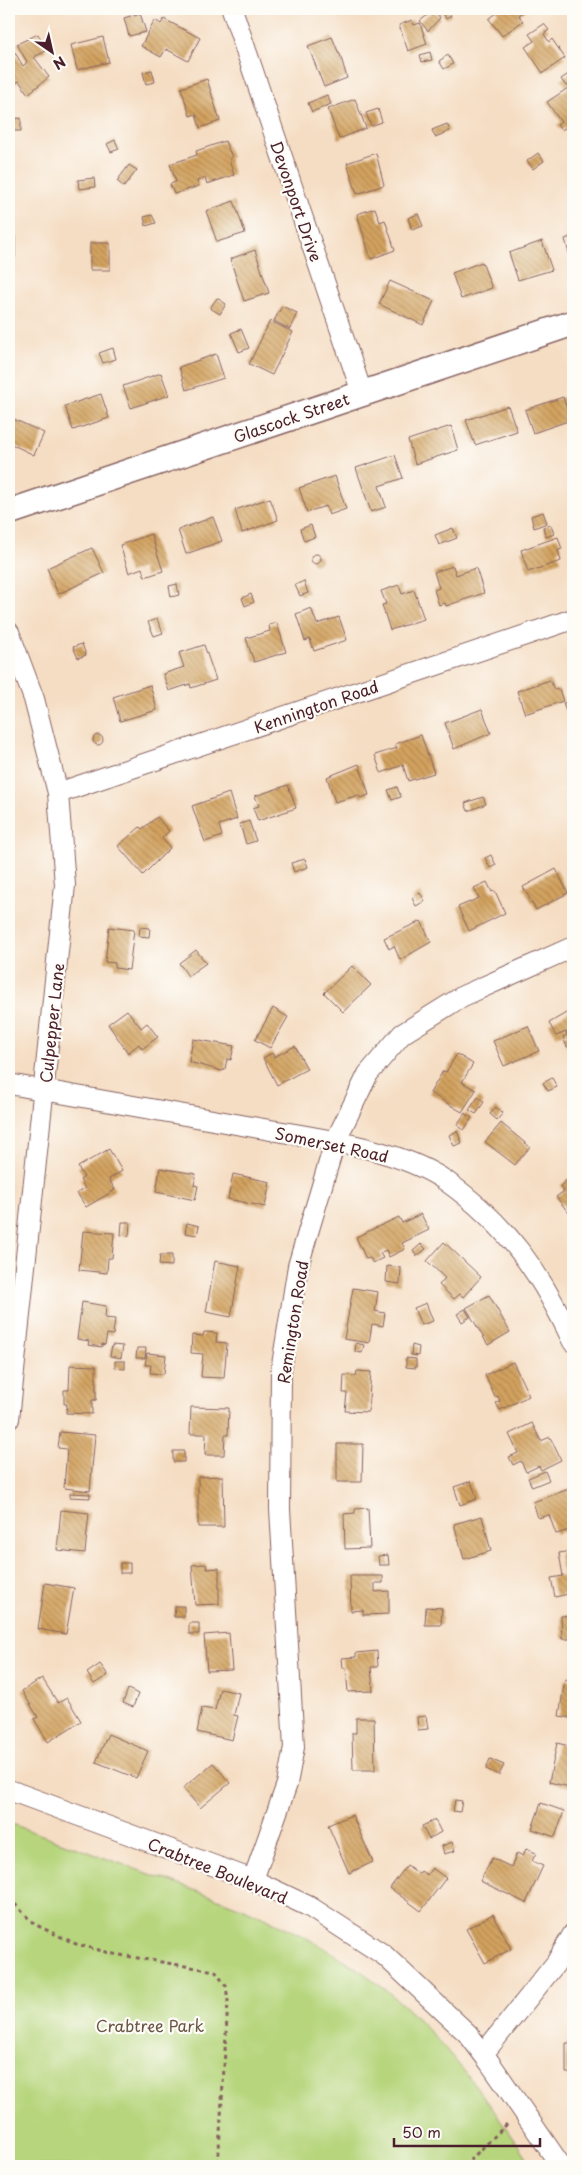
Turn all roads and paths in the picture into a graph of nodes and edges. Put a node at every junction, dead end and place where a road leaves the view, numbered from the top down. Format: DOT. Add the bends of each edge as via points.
graph roads {
  1 [pos="232,9"];
  2 [pos="573,323"];
  3 [pos="362,393"];
  4 [pos="9,512"];
  5 [pos="573,619"];
  6 [pos="9,632"];
  7 [pos="58,793"];
  8 [pos="573,947"];
  9 [pos="9,1084"];
  10 [pos="44,1090"];
  11 [pos="335,1142"];
  12 [pos="573,1342"];
  13 [pos="10,1382"];
  14 [pos="9,1419"];
  15 [pos="9,1790"];
  16 [pos="253,1880"];
  17 [pos="9,1898"];
  18 [pos="573,1934"];
  19 [pos="484,2053"];
  20 [pos="523,2111"];
  21 [pos="218,2166"];
  22 [pos="464,2166"];
  23 [pos="561,2166"];
  1 -- 3 [label="street, Devonport Drive"];
  2 -- 3 [label="street, Glascock Street"];
  3 -- 4 [label="street, Glascock Street"];
  5 -- 7 [label="street, Kennington Road"];
  6 -- 7 [label="street, Culpepper Lane" via="34,699"];
  7 -- 10 [label="street, Culpepper Lane" via="65,885"];
  8 -- 11 [label="street, Remington Road" via="463,996 402,1034 368,1074"];
  9 -- 10 [label="street, Somerset Road"];
  10 -- 11 [label="street, Somerset Road"];
  10 -- 13 [label="street, Culpepper Lane"];
  11 -- 12 [label="street, Somerset Road" via="399,1158 445,1180 481,1209 523,1253 552,1297"];
  11 -- 16 [label="street, Remington Road" via="298,1266 282,1371 280,1509 294,1747 287,1784"];
  13 -- 14 [label="street, Culpepper Lane"];
  15 -- 16 [label="street, Crabtree Boulevard"];
  16 -- 19 [label="street, Crabtree Boulevard" via="310,1908 384,1955 435,2001"];
  17 -- 21 [label="path" via="34,1924 76,1944 114,1954 215,1970 226,1986 228,2001"];
  18 -- 19 [label="street" via="556,1964"];
  19 -- 20 [label="street, Crabtree Boulevard"];
  20 -- 22 [label="path" via="500,2129"];
  20 -- 23 [label="street, Crabtree Boulevard"];
}
